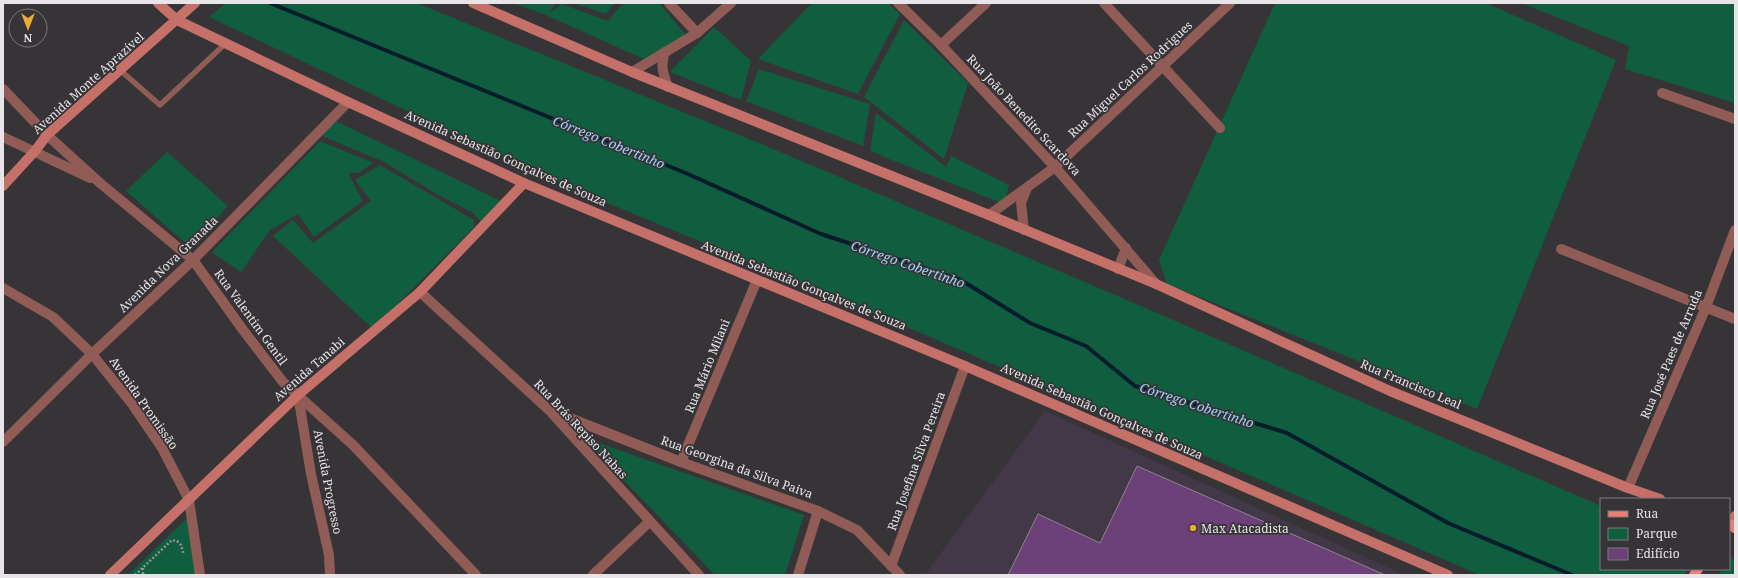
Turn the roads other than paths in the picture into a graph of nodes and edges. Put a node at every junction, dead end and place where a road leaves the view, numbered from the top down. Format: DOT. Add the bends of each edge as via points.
graph roads {
  1 [pos="158,3"];
  2 [pos="195,3"];
  3 [pos="473,3"];
  4 [pos="669,3"];
  5 [pos="731,3"];
  6 [pos="898,3"];
  7 [pos="986,3"];
  8 [pos="1104,3"];
  9 [pos="1230,3"];
  10 [pos="485,6"];
  11 [pos="177,20"];
  12 [pos="697,33"];
  13 [pos="226,43"];
  14 [pos="941,45"];
  15 [pos="665,52"];
  16 [pos="1162,67"];
  17 [pos="120,70"];
  18 [pos="632,72"];
  19 [pos="668,87"];
  20 [pos="3,89"];
  21 [pos="1662,93"];
  22 [pos="348,102"];
  23 [pos="1735,119"];
  24 [pos="1220,128"];
  25 [pos="47,135"];
  26 [pos="3,137"];
  27 [pos="35,151"];
  28 [pos="1055,167"];
  29 [pos="100,183"];
  30 [pos="524,183"];
  31 [pos="3,186"];
  32 [pos="1027,188"];
  33 [pos="989,215"];
  34 [pos="1024,230"];
  35 [pos="1735,230"];
  36 [pos="1126,248"];
  37 [pos="1561,249"];
  38 [pos="193,260"];
  39 [pos="1118,269"];
  40 [pos="757,280"];
  41 [pos="1156,284"];
  42 [pos="3,288"];
  43 [pos="420,292"];
  44 [pos="1706,307"];
  45 [pos="1735,319"];
  46 [pos="92,354"];
  47 [pos="965,366"];
  48 [pos="298,395"];
  49 [pos="549,410"];
  50 [pos="3,442"];
  51 [pos="681,462"];
  52 [pos="1628,488"];
  53 [pos="1657,498"];
  54 [pos="189,500"];
  55 [pos="818,511"];
  56 [pos="649,522"];
  57 [pos="891,566"];
  58 [pos="110,575"];
  59 [pos="200,575"];
  60 [pos="330,575"];
  61 [pos="476,575"];
  62 [pos="593,575"];
  63 [pos="699,575"];
  64 [pos="798,575"];
  65 [pos="900,575"];
  66 [pos="1448,575"];
  1 -- 11 [label="main road, Avenida Sebastião Gonçalves de Souza"];
  2 -- 11 [label="main road, Avenida Monte Aprazível"];
  3 -- 10 [label="main road"];
  4 -- 12 [label="street"];
  5 -- 12 [label="street"];
  6 -- 14 [label="street, Rua João Benedito Scardova"];
  7 -- 14 [label="street"];
  8 -- 16 [label="street"];
  9 -- 16 [label="street, Rua Miguel Carlos Rodrigues"];
  10 -- 18 [label="main road"];
  11 -- 13 [label="main road, Avenida Sebastião Gonçalves de Souza"];
  11 -- 17 [label="main road, Avenida Monte Aprazível"];
  12 -- 15 [label="street"];
  13 -- 17 [label="lane" via="160,105"];
  13 -- 22 [label="main road, Avenida Sebastião Gonçalves de Souza"];
  14 -- 28 [label="street, Rua João Benedito Scardova"];
  15 -- 18 [label="street"];
  15 -- 19 [label="street" via="662,62 663,74"];
  16 -- 24 [label="street"];
  16 -- 28 [label="street, Rua Miguel Carlos Rodrigues"];
  17 -- 25 [label="main road, Avenida Monte Aprazível"];
  18 -- 19 [label="main road"];
  19 -- 33 [label="main road"];
  20 -- 25 [label="street, Rua Valentim Gentil"];
  21 -- 23 [label="street"];
  22 -- 30 [label="main road, Avenida Sebastião Gonçalves de Souza"];
  22 -- 38 [label="street, Avenida Nova Granada"];
  25 -- 27 [label="main road, Avenida Monte Aprazível"];
  25 -- 29 [label="street, Rua Valentim Gentil"];
  26 -- 27 [label="street"];
  27 -- 29 [label="street, Rua Valentim Gentil"];
  27 -- 31 [label="main road, Avenida Monte Aprazível"];
  28 -- 32 [label="street, Rua Miguel Carlos Rodrigues"];
  28 -- 36 [label="street, Rua João Benedito Scardova"];
  29 -- 38 [label="street, Rua Valentim Gentil"];
  30 -- 40 [label="main road, Avenida Sebastião Gonçalves de Souza"];
  30 -- 43 [label="main road, Avenida Tanabi"];
  32 -- 33 [label="street, Rua Miguel Carlos Rodrigues"];
  32 -- 34 [label="street" via="1021,203"];
  33 -- 34 [label="main road"];
  34 -- 39 [label="main road"];
  35 -- 44 [label="street, Rua José Paes de Arruda"];
  36 -- 39 [label="street"];
  36 -- 41 [label="street, Rua João Benedito Scardova"];
  37 -- 44 [label="street"];
  38 -- 46 [label="street, Avenida Nova Granada"];
  38 -- 48 [label="street, Rua Valentim Gentil" via="283,382"];
  39 -- 41 [label="main road"];
  40 -- 47 [label="main road, Avenida Sebastião Gonçalves de Souza"];
  40 -- 51 [label="street, Rua Mário Milani"];
  41 -- 52 [label="main road, Rua Francisco Leal" via="1390,391"];
  42 -- 46 [label="street, Avenida Promissão" via="53,317"];
  43 -- 48 [label="main road, Avenida Tanabi"];
  43 -- 49 [label="street, Rua Brás Repiso Nabas"];
  44 -- 45 [label="street"];
  44 -- 52 [label="street, Rua José Paes de Arruda"];
  46 -- 50 [label="street, Avenida Nova Granada"];
  46 -- 54 [label="street, Avenida Promissão" via="132,404 162,448"];
  47 -- 57 [label="street, Rua Josefina Silva Pereira"];
  47 -- 66 [label="main road, Avenida Sebastião Gonçalves de Souza"];
  48 -- 54 [label="main road, Avenida Tanabi"];
  48 -- 60 [label="street, Avenida Progresso" via="311,474 330,555"];
  48 -- 61 [label="street, Rua Valentim Gentil" via="353,445"];
  49 -- 51 [label="street, Rua Georgina da Silva Paiva"];
  49 -- 56 [label="street, Rua Brás Repiso Nabas"];
  51 -- 55 [label="street, Rua Georgina da Silva Paiva"];
  52 -- 53 [label="main road, Rua Francisco Leal"];
  54 -- 58 [label="main road, Avenida Tanabi"];
  54 -- 59 [label="street, Avenida Promissão"];
  55 -- 57 [label="street, Rua Georgina da Silva Paiva" via="857,530"];
  55 -- 64 [label="street"];
  56 -- 62 [label="street"];
  56 -- 63 [label="street, Rua Brás Repiso Nabas"];
  57 -- 65 [label="street, Rua Georgina da Silva Paiva"];
}
